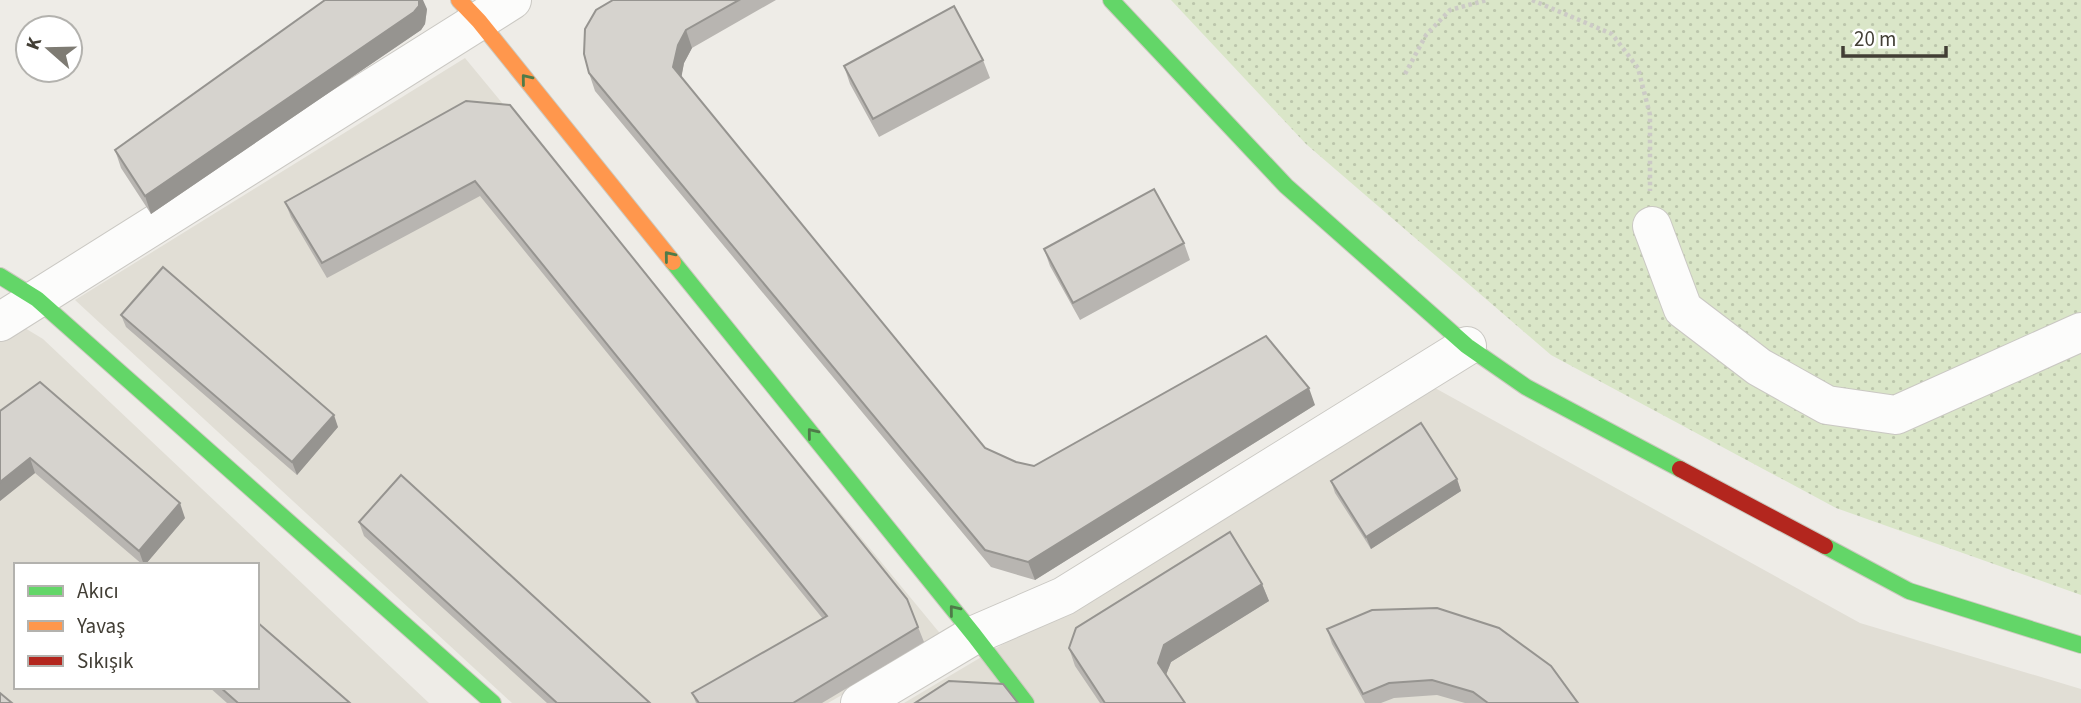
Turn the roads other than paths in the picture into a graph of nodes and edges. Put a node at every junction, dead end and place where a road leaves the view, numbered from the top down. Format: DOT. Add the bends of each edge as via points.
graph roads {
  1 [pos="512,0"];
  2 [pos="1111,0"];
  3 [pos="469,10"];
  4 [pos="1652,226"];
  5 [pos="0,276"];
  6 [pos="37,299"];
  7 [pos="0,322"];
  8 [pos="2081,332"];
  9 [pos="1467,346"];
  10 [pos="974,635"];
  11 [pos="2081,645"];
  12 [pos="493,703"];
  13 [pos="860,703"];
  14 [pos="1027,703"];
  1 -- 3 [label="street"];
  2 -- 9 [label="street" via="1286,186"];
  3 -- 6 [label="street" via="421,58"];
  10 -- 3 [label="street, one-way"];
  4 -- 8 [label="street" via="1684,309 1759,367 1827,405 1896,415"];
  5 -- 6 [label="street"];
  6 -- 7 [label="street"];
  6 -- 12 [label="street"];
  9 -- 10 [label="street" via="1064,596"];
  9 -- 11 [label="street" via="1526,387 1909,591"];
  10 -- 13 [label="street"];
  10 -- 14 [label="street"];
}
